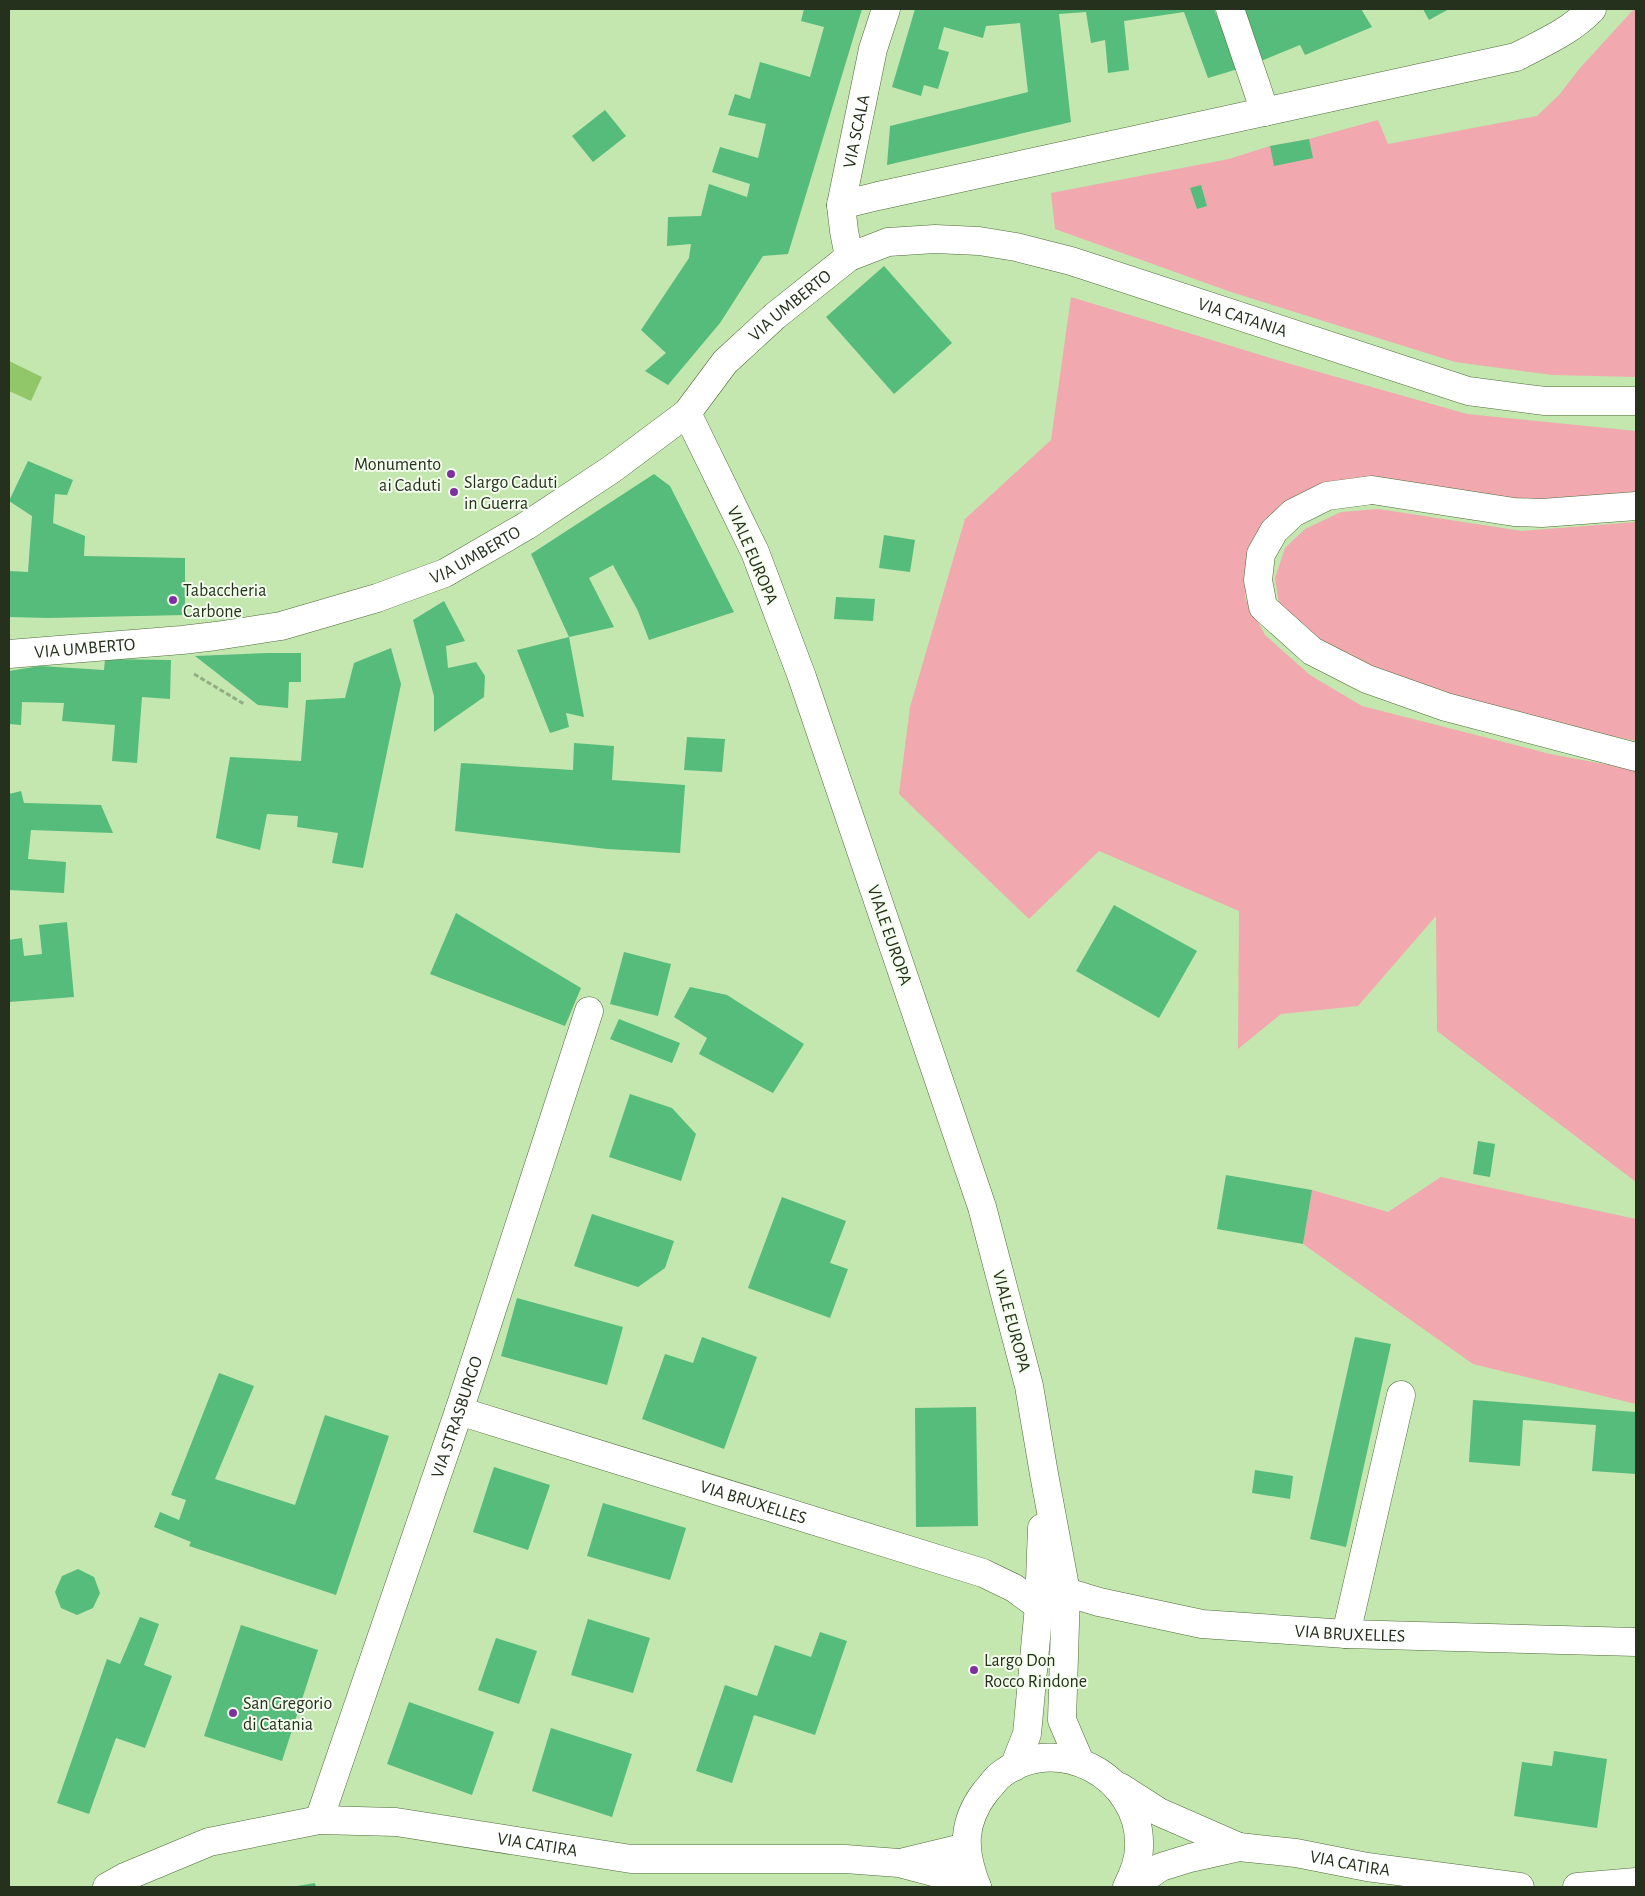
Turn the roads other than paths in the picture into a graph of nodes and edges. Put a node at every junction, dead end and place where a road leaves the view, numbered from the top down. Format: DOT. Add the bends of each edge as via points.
graph roads {
  1 [pos="886,9"];
  2 [pos="1230,9"];
  3 [pos="1592,9"];
  4 [pos="1265,112"];
  5 [pos="841,205"];
  6 [pos="849,257"];
  7 [pos="1636,401"];
  8 [pos="687,412"];
  9 [pos="1636,506"];
  10 [pos="9,654"];
  11 [pos="1636,756"];
  12 [pos="589,1011"];
  13 [pos="1401,1394"];
  14 [pos="459,1411"];
  15 [pos="1044,1474"];
  16 [pos="1066,1592"];
  17 [pos="1039,1606"];
  18 [pos="1346,1634"];
  19 [pos="1636,1642"];
  20 [pos="1080,1762"];
  21 [pos="1014,1767"];
  22 [pos="1115,1784"];
  23 [pos="319,1820"];
  24 [pos="966,1847"];
  25 [pos="1239,1847"];
  26 [pos="899,1863"];
  27 [pos="1636,1882"];
  28 [pos="107,1887"];
  29 [pos="977,1887"];
  30 [pos="1128,1887"];
  31 [pos="1131,1887"];
  32 [pos="1520,1887"];
  33 [pos="1577,1887"];
  1 -- 5 [label="street, VIA SCALA" via="874,49"];
  2 -- 4 [label="street"];
  3 -- 4 [label="street" via="1580,22 1516,57"];
  4 -- 5 [label="street"];
  5 -- 6 [label="street, VIA SCALA"];
  6 -- 7 [label="street, VIA CATANIA" via="888,242 909,240 979,241 1016,247 1080,264 1468,392 1545,401"];
  6 -- 8 [label="street, VIA UMBERTO" via="775,316 725,362"];
  8 -- 10 [label="street, VIA UMBERTO" via="612,469 526,526 445,573 376,598 281,626 182,640"];
  8 -- 15 [label="street, VIALE EUROPA" via="755,552 802,677 982,1207 1030,1386"];
  9 -- 11 [label="street" via="1542,513 1514,512 1372,490 1327,496 1294,514 1274,531 1261,554 1258,580 1263,607 1312,651 1368,679 1446,707"];
  12 -- 14 [label="street, VIA STRASBURGO"];
  13 -- 18 [label="street"];
  14 -- 17 [label="street, VIA BRUXELLES" via="983,1573 1014,1588"];
  14 -- 23 [label="street, VIA STRASBURGO"];
  15 -- 16 [label="street, VIALE EUROPA"];
  15 -- 17 [label="street, VIALE EUROPA"];
  16 -- 18 [label="street, VIA BRUXELLES" via="1202,1624"];
  16 -- 20 [label="street, VIALE EUROPA" via="1062,1720"];
  17 -- 21 [label="street, VIALE EUROPA" via="1027,1734"];
  18 -- 19 [label="street, VIA BRUXELLES"];
  20 -- 21 [label="street" via="1046,1758"];
  20 -- 22 [label="street"];
  21 -- 24 [label="street" via="998,1777 976,1804 967,1827"];
  22 -- 25 [label="street" via="1159,1812"];
  22 -- 30 [label="street" via="1129,1803 1137,1824 1140,1847"];
  23 -- 26 [label="street, VIA CATIRA" via="396,1822 631,1859 845,1859"];
  23 -- 28 [label="street, VIA CATIRA" via="209,1842"];
  24 -- 26 [label="street"];
  24 -- 29 [label="street"];
  25 -- 31 [label="street" via="1161,1867"];
  25 -- 32 [label="street, VIA CATIRA"];
  26 -- 29 [label="street, VIA CATIRA"];
  27 -- 33 [label="street"];
}
